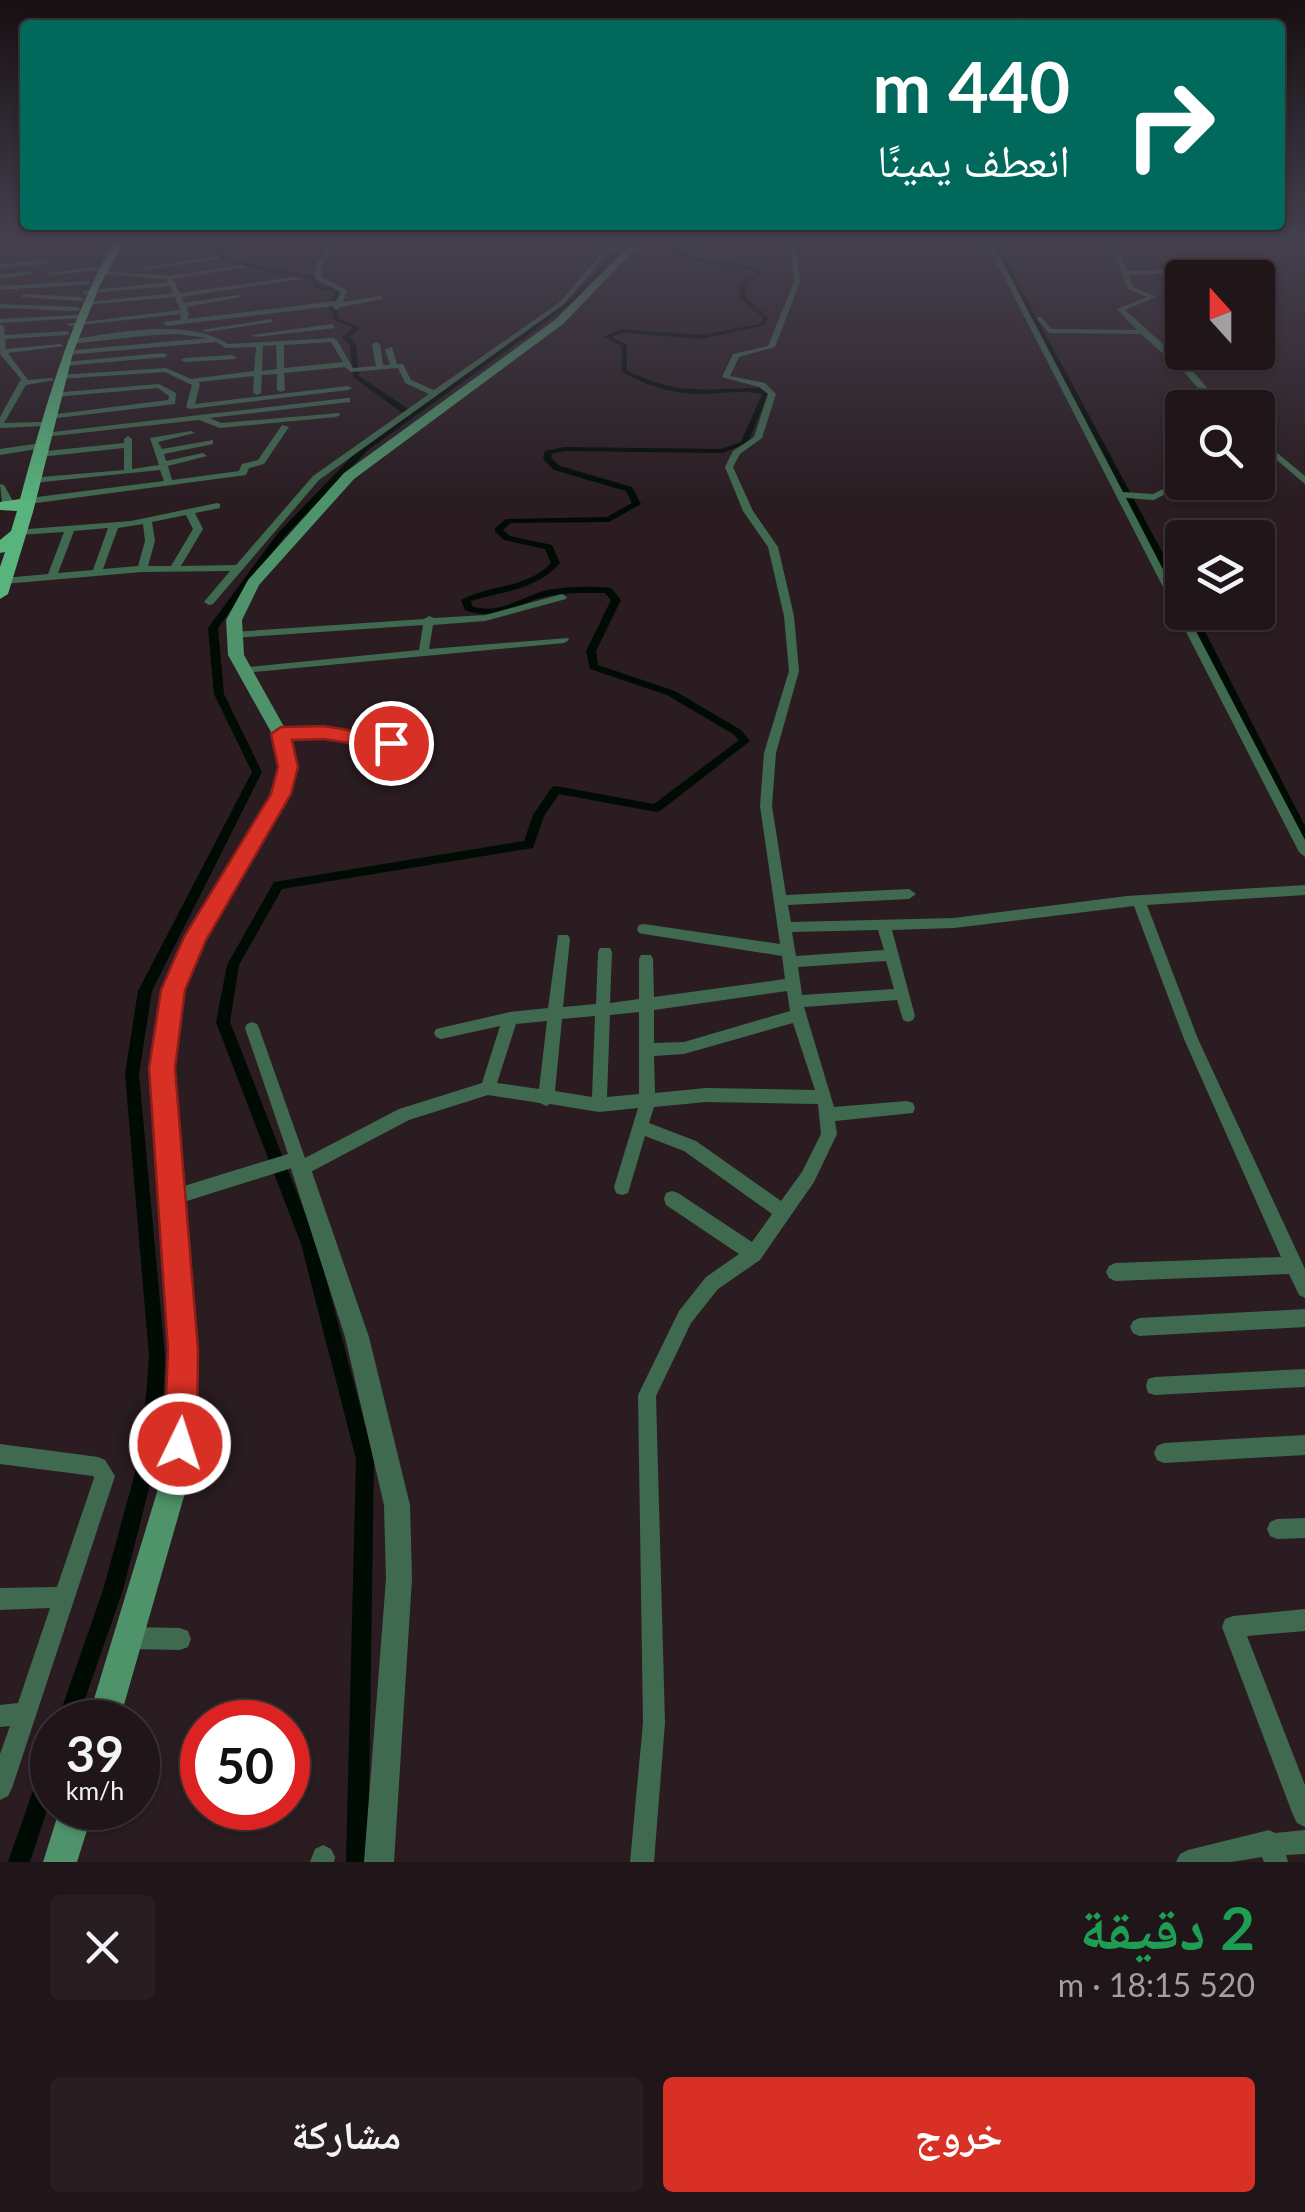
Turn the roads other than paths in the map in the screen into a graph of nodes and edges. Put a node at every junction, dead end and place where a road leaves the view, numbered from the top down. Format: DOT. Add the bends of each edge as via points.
graph roads {
  1 [pos="10,329"];
  2 [pos="27,329"];
  3 [pos="36,329"];
  4 [pos="36,329"];
  5 [pos="76,329"];
  6 [pos="94,329"];
  7 [pos="115,329"];
  8 [pos="115,329"];
  9 [pos="161,329"];
  10 [pos="220,329"];
  11 [pos="240,329"];
  12 [pos="307,329"];
  13 [pos="525,329"];
  14 [pos="549,329"];
  15 [pos="778,329"];
  16 [pos="1038,329"];
  17 [pos="1046,329"];
  18 [pos="1139,329"];
  19 [pos="190,332"];
  20 [pos="1142,332"];
  21 [pos="208,334"];
  22 [pos="221,339"];
  23 [pos="280,342"];
  24 [pos="305,342"];
  25 [pos="260,344"];
  26 [pos="376,344"];
  27 [pos="2,346"];
  28 [pos="233,346"];
  29 [pos="326,347"];
  30 [pos="390,349"];
  31 [pos="232,357"];
  32 [pos="185,358"];
  33 [pos="64,360"];
  34 [pos="326,366"];
  35 [pos="394,367"];
  36 [pos="88,368"];
  37 [pos="353,368"];
  38 [pos="304,369"];
  39 [pos="380,369"];
  40 [pos="18,371"];
  41 [pos="281,371"];
  42 [pos="231,372"];
  43 [pos="258,373"];
  44 [pos="0,377"];
  45 [pos="194,380"];
  46 [pos="24,383"];
  47 [pos="324,385"];
  48 [pos="282,390"];
  49 [pos="1204,390"];
  50 [pos="303,391"];
  51 [pos="257,393"];
  52 [pos="434,393"];
  53 [pos="348,400"];
  54 [pos="191,404"];
  55 [pos="5,406"];
  56 [pos="336,415"];
  57 [pos="200,417"];
  58 [pos="0,425"];
  59 [pos="126,426"];
  60 [pos="285,427"];
  61 [pos="191,432"];
  62 [pos="107,442"];
  63 [pos="210,442"];
  64 [pos="129,448"];
  65 [pos="158,450"];
  66 [pos="0,452"];
  67 [pos="203,456"];
  68 [pos="1275,460"];
  69 [pos="164,465"];
  70 [pos="108,471"];
  71 [pos="128,472"];
  72 [pos="33,480"];
  73 [pos="1305,481"];
  74 [pos="169,484"];
  75 [pos="0,487"];
  76 [pos="1165,493"];
  77 [pos="1128,496"];
  78 [pos="15,505"];
  79 [pos="216,506"];
  80 [pos="189,512"];
  81 [pos="147,521"];
  82 [pos="114,525"];
  83 [pos="70,528"];
  84 [pos="18,532"];
  85 [pos="0,548"];
  86 [pos="175,568"];
  87 [pos="236,568"];
  88 [pos="142,569"];
  89 [pos="97,572"];
  90 [pos="52,576"];
  91 [pos="2,588"];
  92 [pos="562,597"];
  93 [pos="209,602"];
  94 [pos="429,619"];
  95 [pos="234,635"];
  96 [pos="564,640"];
  97 [pos="424,650"];
  98 [pos="243,670"];
  99 [pos="281,734"];
  100 [pos="391,743"];
  101 [pos="1305,852"];
  102 [pos="1305,890"];
  103 [pos="909,894"];
  104 [pos="781,900"];
  105 [pos="1140,901"];
  106 [pos="884,925"];
  107 [pos="786,926"];
  108 [pos="644,929"];
  109 [pos="562,939"];
  110 [pos="605,952"];
  111 [pos="892,955"];
  112 [pos="788,956"];
  113 [pos="646,959"];
  114 [pos="902,994"];
  115 [pos="796,1000"];
  116 [pos="648,1005"];
  117 [pos="603,1010"];
  118 [pos="555,1013"];
  119 [pos="908,1016"];
  120 [pos="510,1018"];
  121 [pos="252,1028"];
  122 [pos="441,1033"];
  123 [pos="648,1050"];
  124 [pos="488,1088"];
  125 [pos="546,1099"];
  126 [pos="647,1104"];
  127 [pos="598,1105"];
  128 [pos="827,1106"];
  129 [pos="907,1108"];
  130 [pos="641,1126"];
  131 [pos="295,1164"];
  132 [pos="622,1187"];
  133 [pos="171,1198"];
  134 [pos="672,1199"];
  135 [pos="784,1212"];
  136 [pos="754,1254"];
  137 [pos="1293,1265"];
  138 [pos="1115,1272"];
  139 [pos="1305,1289"];
  140 [pos="1305,1318"];
  141 [pos="1139,1327"];
  142 [pos="1305,1378"];
  143 [pos="1156,1386"];
  144 [pos="1305,1445"];
  145 [pos="1164,1453"];
  146 [pos="0,1454"];
  147 [pos="1305,1528"];
  148 [pos="1277,1529"];
  149 [pos="66,1597"];
  150 [pos="0,1599"];
  151 [pos="1305,1620"];
  152 [pos="129,1638"];
  153 [pos="180,1639"];
  154 [pos="110,1700"];
  155 [pos="27,1713"];
  156 [pos="0,1716"];
  157 [pos="0,1788"];
  158 [pos="1305,1815"];
  159 [pos="70,1830"];
  160 [pos="1305,1842"];
  161 [pos="1273,1852"];
  162 [pos="60,1862"];
  163 [pos="378,1862"];
  164 [pos="642,1862"];
  165 [pos="1188,1862"];
  1 -- 33 [label="street"];
  2 -- 33 [label="street"];
  3 -- 33 [label="street"];
  4 -- 33 [label="street"];
  5 -- 33 [label="main road"];
  6 -- 33 [label="street"];
  7 -- 33 [label="street"];
  8 -- 33 [label="street"];
  9 -- 33 [label="street"];
  10 -- 19 [label="street"];
  11 -- 21 [label="street"];
  12 -- 22 [label="street"];
  13 -- 52 [label="street"];
  14 -- 95 [label="main road" via="349,476 253,583 234,620"];
  15 -- 104 [label="street" via="771,347 736,356 726,377 772,394 756,441 736,453 730,467 748,512 773,547 792,631 794,678 775,729 768,776 770,849"];
  16 -- 77 [label="street"];
  17 -- 20 [label="street"];
  18 -- 20 [label="street"];
  19 -- 21 [label="street"];
  19 -- 33 [label="street"];
  20 -- 49 [label="street"];
  21 -- 22 [label="street"];
  22 -- 28 [label="street" via="223,346"];
  22 -- 32 [label="street"];
  23 -- 24 [label="street"];
  23 -- 25 [label="street"];
  23 -- 41 [label="street"];
  24 -- 37 [label="street" via="336,340"];
  24 -- 38 [label="street"];
  25 -- 28 [label="street"];
  25 -- 43 [label="street"];
  26 -- 39 [label="street"];
  27 -- 33 [label="street"];
  27 -- 33 [label="street"];
  27 -- 40 [label="street"];
  28 -- 31 [label="street"];
  29 -- 34 [label="street"];
  30 -- 35 [label="street"];
  31 -- 32 [label="street"];
  31 -- 42 [label="street"];
  32 -- 33 [label="street"];
  32 -- 36 [label="street"];
  32 -- 36 [label="street"];
  32 -- 42 [label="street"];
  32 -- 45 [label="street"];
  33 -- 33 [label="street" via="172,402 172,392"];
  33 -- 36 [label="street"];
  33 -- 36 [label="street"];
  33 -- 46 [label="street"];
  33 -- 58 [label="street"];
  33 -- 62 [label="street"];
  33 -- 62 [label="street"];
  33 -- 66 [label="street"];
  33 -- 72 [label="main road"];
  33 -- 78 [label="main road"];
  34 -- 37 [label="street"];
  34 -- 38 [label="street"];
  34 -- 47 [label="street"];
  35 -- 39 [label="street"];
  35 -- 52 [label="street"];
  37 -- 39 [label="street"];
  38 -- 41 [label="street"];
  38 -- 50 [label="street"];
  40 -- 44 [label="street"];
  40 -- 46 [label="street"];
  41 -- 43 [label="street"];
  41 -- 48 [label="street"];
  42 -- 43 [label="street"];
  42 -- 45 [label="street"];
  43 -- 51 [label="street"];
  45 -- 54 [label="street"];
  46 -- 55 [label="street"];
  47 -- 50 [label="street"];
  47 -- 50 [label="street" via="346,386"];
  48 -- 50 [label="street"];
  48 -- 51 [label="street"];
  50 -- 54 [label="street"];
  51 -- 54 [label="street"];
  52 -- 87 [label="street" via="320,476"];
  53 -- 57 [label="street"];
  54 -- 57 [label="street" via="190,413"];
  55 -- 58 [label="street"];
  56 -- 57 [label="street" via="220,426"];
  57 -- 59 [label="street"];
  59 -- 62 [label="street"];
  59 -- 64 [label="street"];
  60 -- 74 [label="street" via="261,462 245,466 244,473"];
  61 -- 65 [label="street" via="153,440"];
  62 -- 64 [label="street"];
  62 -- 70 [label="street"];
  63 -- 65 [label="street"];
  64 -- 65 [label="street"];
  64 -- 71 [label="street"];
  65 -- 69 [label="street"];
  67 -- 69 [label="street"];
  68 -- 73 [label="street"];
  69 -- 71 [label="street"];
  69 -- 74 [label="street"];
  70 -- 71 [label="street"];
  70 -- 72 [label="street"];
  72 -- 78 [label="main road"];
  74 -- 78 [label="street"];
  75 -- 78 [label="street"];
  76 -- 77 [label="street"];
  77 -- 101 [label="street"];
  78 -- 84 [label="main road"];
  79 -- 80 [label="street"];
  80 -- 81 [label="street"];
  80 -- 86 [label="street" via="198,529"];
  81 -- 82 [label="street"];
  81 -- 88 [label="street" via="150,542"];
  82 -- 83 [label="street"];
  82 -- 89 [label="street"];
  83 -- 84 [label="street"];
  83 -- 90 [label="street"];
  84 -- 85 [label="main road"];
  84 -- 91 [label="main road"];
  86 -- 87 [label="street"];
  86 -- 88 [label="street"];
  87 -- 93 [label="street"];
  88 -- 89 [label="street"];
  89 -- 90 [label="street"];
  90 -- 91 [label="street"];
  92 -- 94 [label="street" via="498,616"];
  94 -- 95 [label="street"];
  94 -- 97 [label="street"];
  95 -- 98 [label="main road"];
  96 -- 97 [label="street"];
  97 -- 98 [label="street"];
  98 -- 99 [label="main road"];
  99 -- 100 [label="street"];
  99 -- 133 [label="main road" via="288,767 281,794 195,937 170,1004 162,1068"];
  102 -- 105 [label="street"];
  103 -- 104 [label="street"];
  104 -- 107 [label="street"];
  105 -- 106 [label="street"];
  105 -- 137 [label="street" via="1191,1038"];
  106 -- 107 [label="street"];
  106 -- 111 [label="street"];
  107 -- 112 [label="street"];
  108 -- 112 [label="street"];
  109 -- 118 [label="street"];
  110 -- 117 [label="street"];
  111 -- 112 [label="street"];
  111 -- 114 [label="street"];
  112 -- 115 [label="street"];
  113 -- 116 [label="street"];
  114 -- 115 [label="street"];
  114 -- 119 [label="street"];
  115 -- 116 [label="street"];
  115 -- 123 [label="street" via="684,1048"];
  115 -- 128 [label="street"];
  116 -- 117 [label="street"];
  116 -- 123 [label="street"];
  117 -- 118 [label="street"];
  117 -- 127 [label="street"];
  118 -- 120 [label="street"];
  118 -- 125 [label="street"];
  120 -- 122 [label="street"];
  120 -- 124 [label="street"];
  121 -- 131 [label="street"];
  123 -- 126 [label="street"];
  124 -- 125 [label="street"];
  124 -- 131 [label="street" via="405,1114"];
  125 -- 127 [label="street"];
  126 -- 127 [label="street"];
  126 -- 128 [label="street" via="706,1095"];
  126 -- 130 [label="street"];
  128 -- 129 [label="street"];
  128 -- 135 [label="street" via="822,1154"];
  130 -- 132 [label="street"];
  130 -- 135 [label="street" via="690,1146"];
  131 -- 133 [label="street"];
  131 -- 163 [label="street" via="356,1338 397,1505 399,1578"];
  133 -- 152 [label="main road" via="185,1406 175,1479"];
  134 -- 136 [label="street"];
  135 -- 136 [label="street"];
  136 -- 164 [label="street" via="698,1298 647,1395 654,1724"];
  137 -- 138 [label="street"];
  137 -- 139 [label="street"];
  140 -- 141 [label="street"];
  142 -- 143 [label="street"];
  144 -- 145 [label="street"];
  146 -- 149 [label="street" via="104,1471"];
  147 -- 148 [label="street"];
  149 -- 150 [label="street"];
  149 -- 155 [label="street"];
  151 -- 158 [label="street" via="1233,1626"];
  152 -- 153 [label="street"];
  152 -- 154 [label="main road"];
  155 -- 156 [label="street"];
  155 -- 157 [label="street"];
  159 -- 162 [label="main road"];
  160 -- 161 [label="street"];
  161 -- 165 [label="street"];
}
